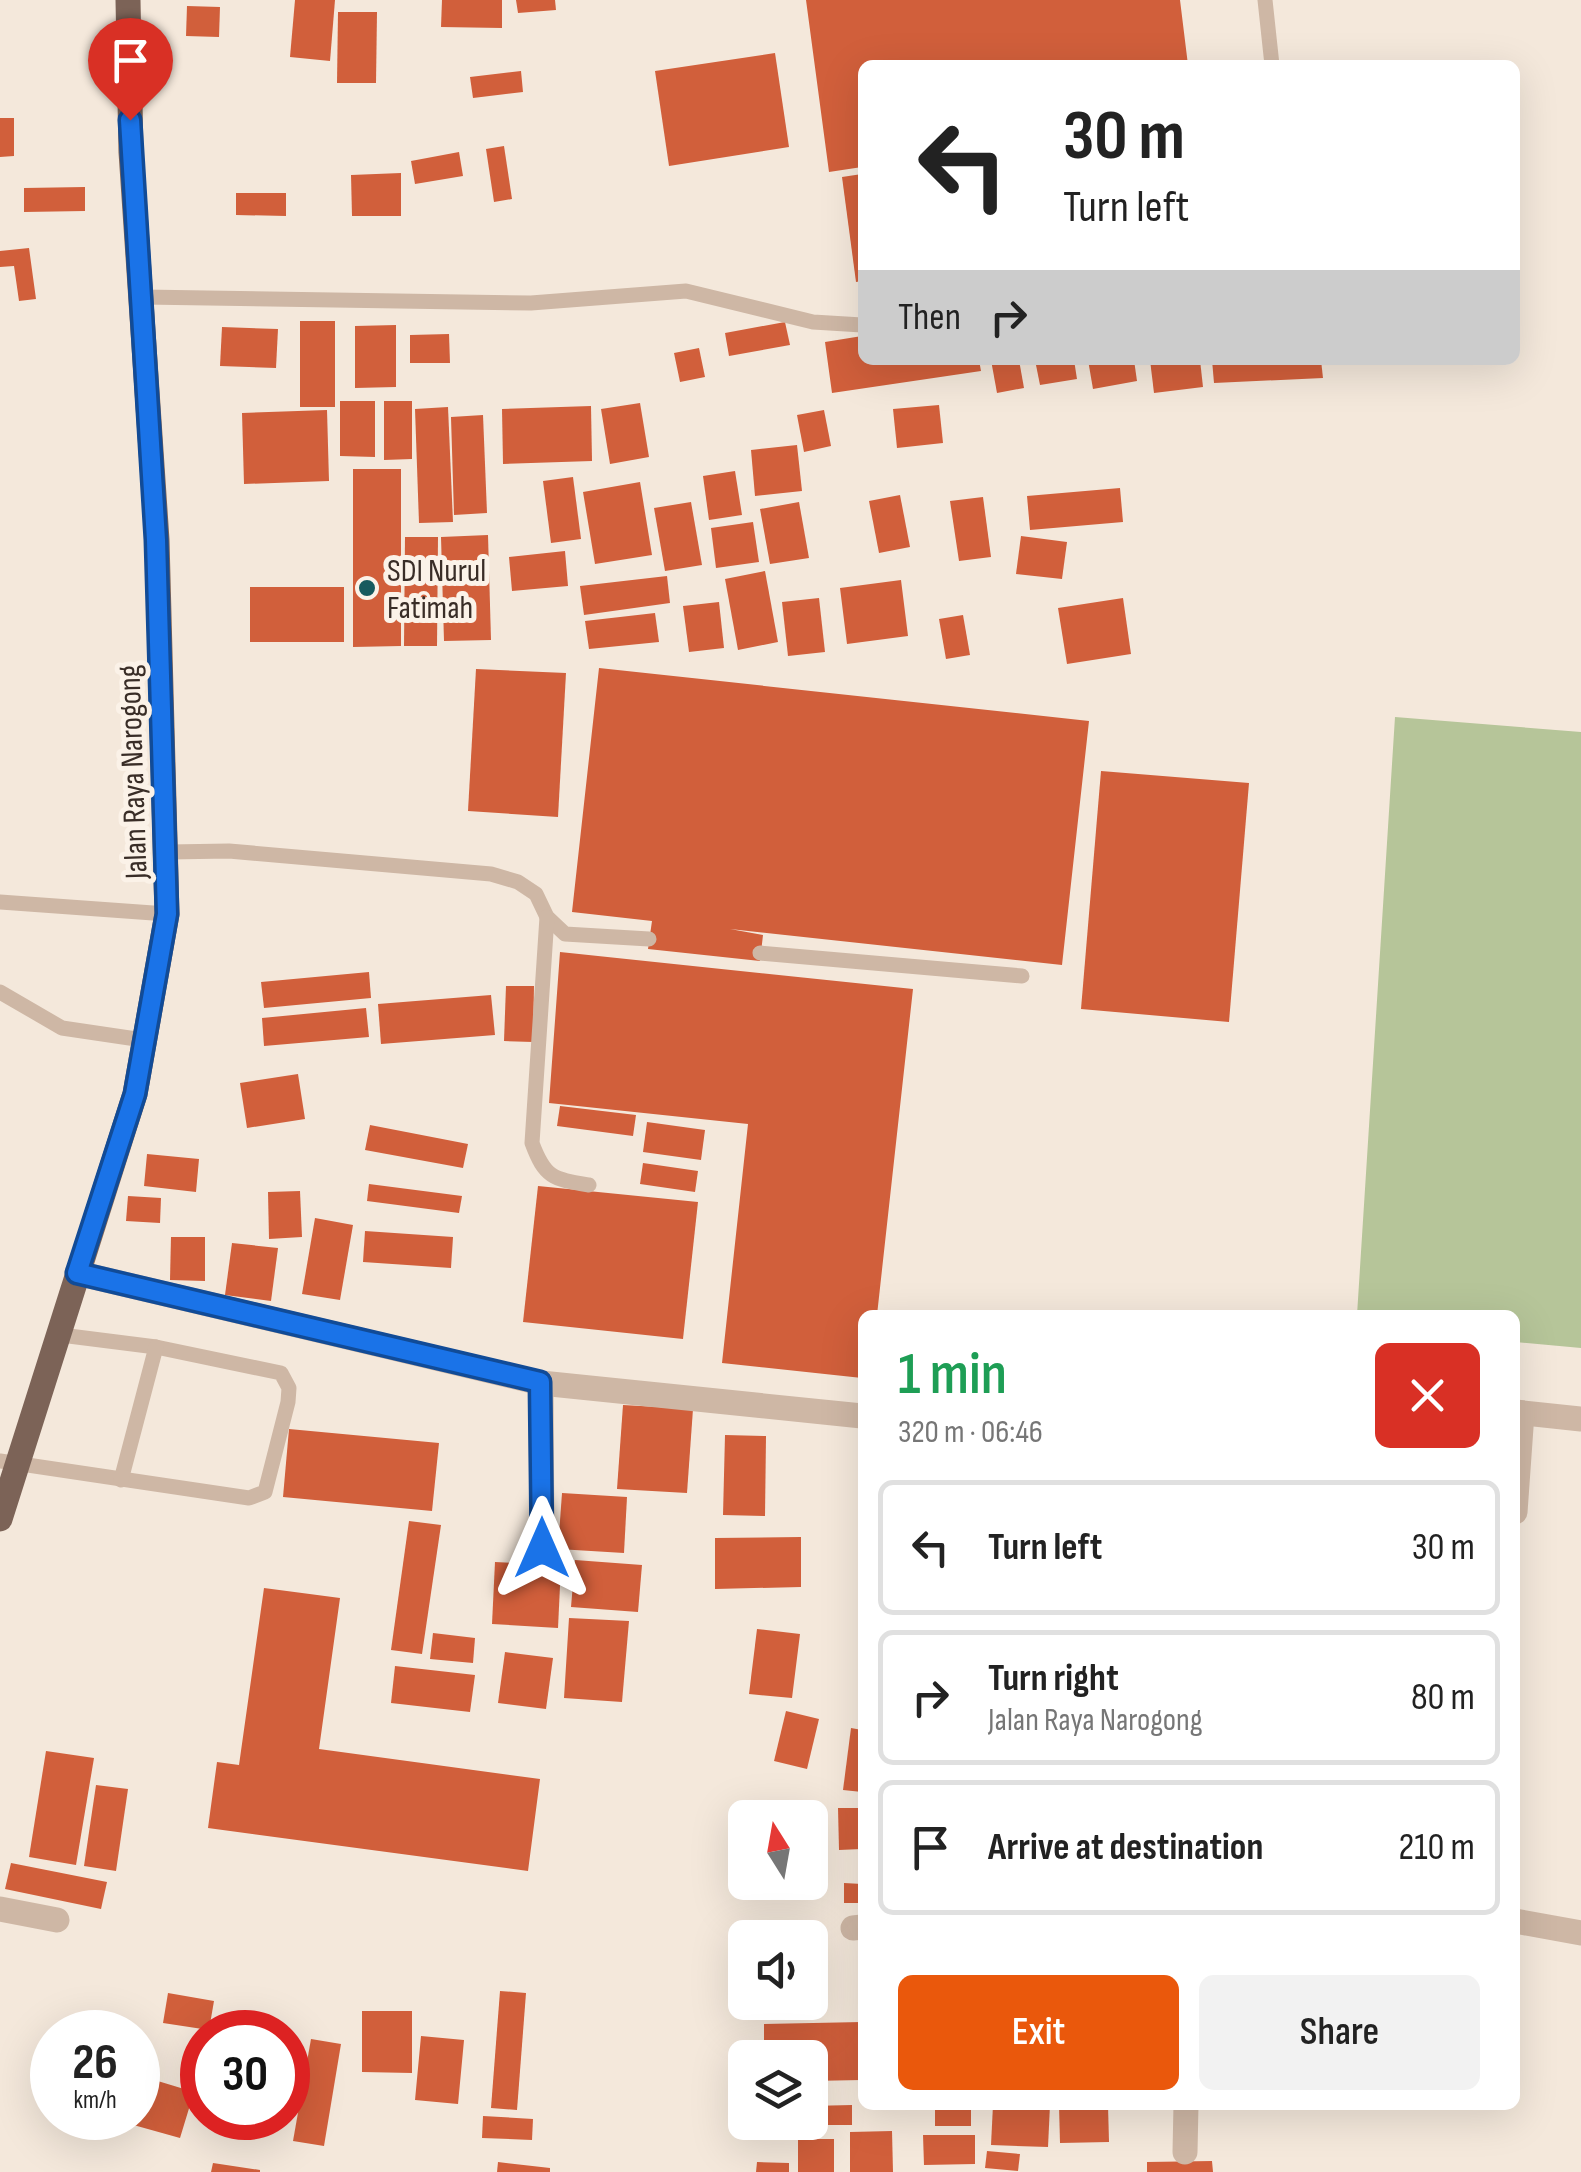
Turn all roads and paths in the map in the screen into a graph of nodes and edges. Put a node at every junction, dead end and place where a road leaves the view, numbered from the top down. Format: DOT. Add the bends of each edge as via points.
graph roads {
  1 [pos="128,0"];
  2 [pos="1265,0"];
  3 [pos="1271,60"];
  4 [pos="143,297"];
  5 [pos="858,325"];
  6 [pos="168,852"];
  7 [pos="0,902"];
  8 [pos="167,914"];
  9 [pos="546,917"];
  10 [pos="649,939"];
  11 [pos="760,953"];
  12 [pos="1022,976"];
  13 [pos="0,992"];
  14 [pos="143,1040"];
  15 [pos="589,1185"];
  16 [pos="77,1273"];
  17 [pos="61,1335"];
  18 [pos="156,1347"];
  19 [pos="540,1382"];
  20 [pos="1520,1412"];
  21 [pos="858,1416"];
  22 [pos="1581,1418"];
  23 [pos="9,1463"];
  24 [pos="121,1480"];
  25 [pos="0,1519"];
  26 [pos="542,1548"];
  27 [pos="0,1909"];
  28 [pos="57,1920"];
  29 [pos="1520,1922"];
  30 [pos="1581,1933"];
  31 [pos="1186,2110"];
  32 [pos="1185,2152"];
  1 -- 4 [label="main road, Jalan Raya Narogong"];
  2 -- 3 [label="lane"];
  4 -- 5 [label="lane" via="531,303 686,291 813,322"];
  4 -- 6 [label="main road, Jalan Raya Narogong"];
  6 -- 8 [label="main road, Jalan Raya Narogong"];
  6 -- 9 [label="lane" via="229,851 491,874 536,894"];
  7 -- 8 [label="lane"];
  8 -- 14 [label="main road, Jalan Raya Narogong"];
  9 -- 10 [label="lane" via="565,934"];
  9 -- 15 [label="lane" via="532,1143 541,1168 558,1180"];
  11 -- 12 [label="lane"];
  13 -- 14 [label="lane" via="62,1028"];
  14 -- 16 [label="main road, Jalan Raya Narogong" via="135,1094"];
  16 -- 17 [label="main road, Jalan Raya Narogong"];
  16 -- 19 [label="street"];
  17 -- 18 [label="lane"];
  17 -- 23 [label="main road, Jalan Raya Narogong"];
  18 -- 24 [label="lane"];
  18 -- 24 [label="lane" via="281,1373 288,1402 265,1492 250,1498"];
  19 -- 21 [label="street"];
  19 -- 26 [label="street"];
  20 -- 22 [label="street"];
  23 -- 24 [label="lane"];
  23 -- 25 [label="main road, Jalan Raya Narogong"];
  27 -- 28 [label="street"];
  29 -- 30 [label="street"];
  31 -- 32 [label="street"];
}
